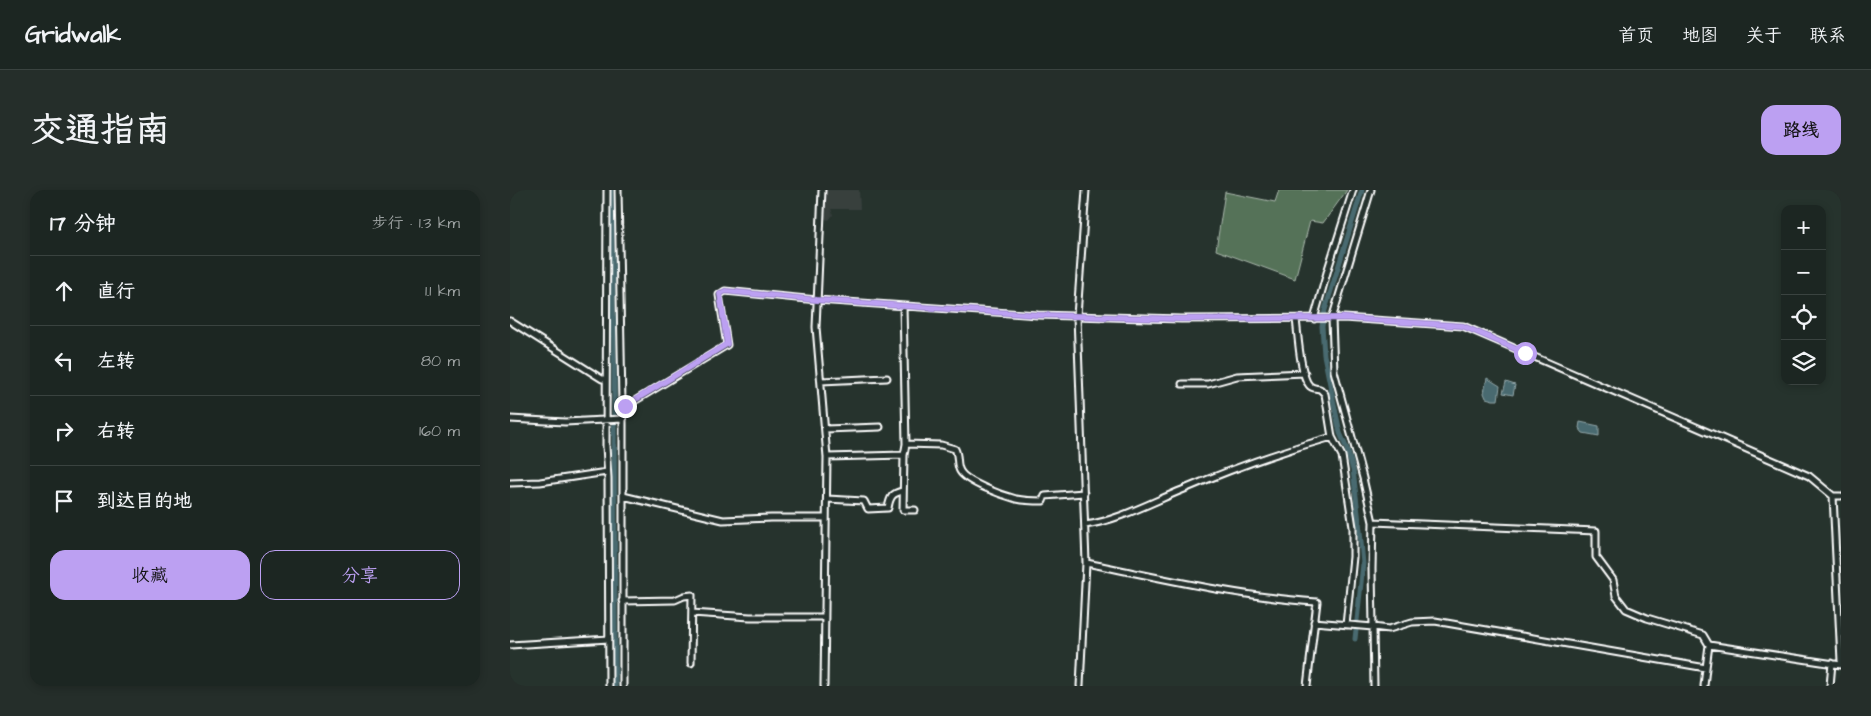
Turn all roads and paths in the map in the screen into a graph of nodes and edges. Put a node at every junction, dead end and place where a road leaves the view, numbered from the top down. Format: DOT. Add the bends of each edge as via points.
graph roads {
  1 [pos="607,190"];
  2 [pos="618,190"];
  3 [pos="822,190"];
  4 [pos="1086,190"];
  5 [pos="1353,190"];
  6 [pos="1372,190"];
  7 [pos="817,300"];
  8 [pos="903,306"];
  9 [pos="1077,316"];
  10 [pos="1296,319"];
  11 [pos="1315,319"];
  12 [pos="1330,319"];
  13 [pos="510,322"];
  14 [pos="1305,373"];
  15 [pos="887,378"];
  16 [pos="606,379"];
  17 [pos="821,381"];
  18 [pos="1182,384"];
  19 [pos="625,406"];
  20 [pos="510,419"];
  21 [pos="621,420"];
  22 [pos="607,421"];
  23 [pos="880,427"];
  24 [pos="825,429"];
  25 [pos="1332,437"];
  26 [pos="906,444"];
  27 [pos="904,455"];
  28 [pos="827,458"];
  29 [pos="607,472"];
  30 [pos="510,483"];
  31 [pos="903,491"];
  32 [pos="1084,493"];
  33 [pos="623,496"];
  34 [pos="1833,496"];
  35 [pos="1841,496"];
  36 [pos="827,499"];
  37 [pos="915,510"];
  38 [pos="826,518"];
  39 [pos="1373,522"];
  40 [pos="1086,525"];
  41 [pos="1086,563"];
  42 [pos="622,600"];
  43 [pos="692,613"];
  44 [pos="825,617"];
  45 [pos="1314,622"];
  46 [pos="1346,625"];
  47 [pos="1373,627"];
  48 [pos="609,639"];
  49 [pos="510,645"];
  50 [pos="1709,645"];
  51 [pos="691,663"];
  52 [pos="1832,663"];
  53 [pos="1841,663"];
  54 [pos="1706,668"];
  55 [pos="609,686"];
  56 [pos="623,686"];
  57 [pos="824,686"];
  58 [pos="1080,686"];
  59 [pos="1307,686"];
  60 [pos="1374,686"];
  61 [pos="1704,686"];
  62 [pos="1830,686"];
  1 -- 16 [label="street"];
  2 -- 19 [label="street" via="622,402"];
  3 -- 7 [label="street"];
  4 -- 9 [label="street"];
  5 -- 11 [label="street"];
  6 -- 12 [label="street"];
  7 -- 8 [label="street"];
  7 -- 17 [label="street"];
  7 -- 19 [label="street" via="722,292 727,344"];
  8 -- 9 [label="street"];
  8 -- 26 [label="street"];
  9 -- 10 [label="street"];
  9 -- 32 [label="street"];
  10 -- 11 [label="street"];
  10 -- 14 [label="street"];
  11 -- 12 [label="street"];
  12 -- 34 [label="street" via="1463,326 1810,476"];
  12 -- 39 [label="street" via="1334,371"];
  13 -- 16 [label="street"];
  14 -- 18 [label="street" via="1238,376 1208,384"];
  14 -- 25 [label="street" via="1310,386 1325,394"];
  15 -- 17 [label="street"];
  16 -- 22 [label="street"];
  17 -- 24 [label="street"];
  19 -- 21 [label="street"];
  20 -- 22 [label="street"];
  21 -- 22 [label="street"];
  21 -- 33 [label="street"];
  22 -- 29 [label="street"];
  23 -- 24 [label="street"];
  24 -- 28 [label="street"];
  25 -- 40 [label="street" via="1227,471 1109,519"];
  25 -- 46 [label="street" via="1342,456 1353,527"];
  26 -- 27 [label="street"];
  26 -- 32 [label="street" via="941,445 955,449 958,467 964,476 1017,499 1043,501 1044,496"];
  27 -- 28 [label="street"];
  27 -- 31 [label="street"];
  28 -- 36 [label="street"];
  29 -- 30 [label="street"];
  29 -- 48 [label="street"];
  31 -- 36 [label="street" via="893,494 888,508 868,509 864,501"];
  31 -- 37 [label="street" via="903,510"];
  32 -- 40 [label="street"];
  33 -- 38 [label="street" via="723,520"];
  33 -- 42 [label="street"];
  34 -- 35 [label="street"];
  34 -- 53 [label="street"];
  36 -- 38 [label="street"];
  38 -- 44 [label="street"];
  39 -- 47 [label="street"];
  39 -- 50 [label="street" via="1596,531 1596,556 1626,609 1703,636"];
  40 -- 41 [label="street"];
  41 -- 45 [label="street" via="1243,594 1316,602"];
  41 -- 58 [label="street"];
  42 -- 43 [label="street" via="675,600 692,595"];
  42 -- 56 [label="street"];
  43 -- 44 [label="street"];
  43 -- 51 [label="street"];
  44 -- 57 [label="street"];
  45 -- 46 [label="street"];
  45 -- 59 [label="street"];
  46 -- 47 [label="street"];
  47 -- 54 [label="street" via="1389,629 1412,622 1435,621"];
  47 -- 60 [label="street"];
  48 -- 49 [label="street"];
  48 -- 55 [label="street"];
  50 -- 52 [label="street"];
  50 -- 54 [label="street"];
  52 -- 53 [label="street"];
  52 -- 62 [label="street"];
  54 -- 61 [label="street"];
}
